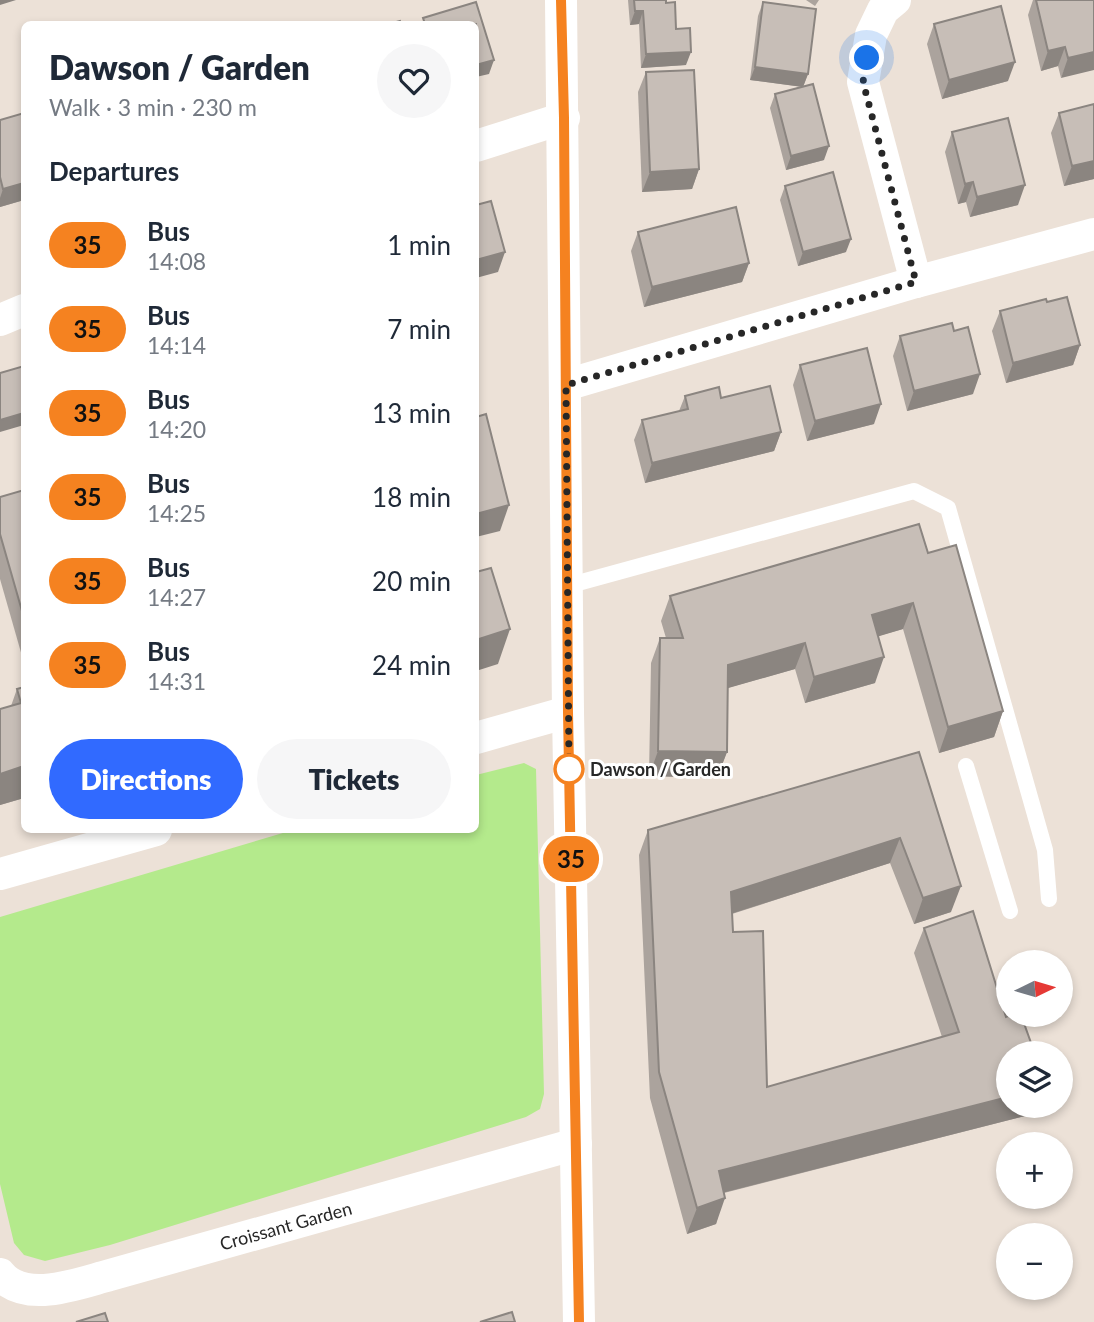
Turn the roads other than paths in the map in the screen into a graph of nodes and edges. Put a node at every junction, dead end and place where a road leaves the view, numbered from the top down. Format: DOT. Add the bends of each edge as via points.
graph roads {
  1 [pos="561,0"];
  2 [pos="895,0"];
  3 [pos="564,118"];
  4 [pos="479,145"];
  5 [pos="1094,234"];
  6 [pos="916,282"];
  7 [pos="21,311"];
  8 [pos="0,320"];
  9 [pos="566,385"];
  10 [pos="567,586"];
  11 [pos="568,712"];
  12 [pos="479,737"];
  13 [pos="966,766"];
  14 [pos="145,833"];
  15 [pos="0,874"];
  16 [pos="1049,899"];
  17 [pos="1010,911"];
  18 [pos="576,1144"];
  19 [pos="0,1274"];
  20 [pos="579,1322"];
  1 -- 3 [label="street"];
  2 -- 6 [label="street" via="883,10 871,35 863,82"];
  3 -- 4 [label="street"];
  3 -- 9 [label="street"];
  5 -- 6 [label="street"];
  6 -- 9 [label="street"];
  7 -- 8 [label="street"];
  9 -- 10 [label="street"];
  10 -- 11 [label="street"];
  10 -- 16 [label="lane" via="914,491 948,508 1045,850"];
  11 -- 12 [label="street"];
  11 -- 18 [label="street"];
  13 -- 17 [label="lane"];
  14 -- 15 [label="street"];
  18 -- 19 [label="street, Croissant Garden" via="48,1290 25,1289"];
  18 -- 20 [label="street"];
}
